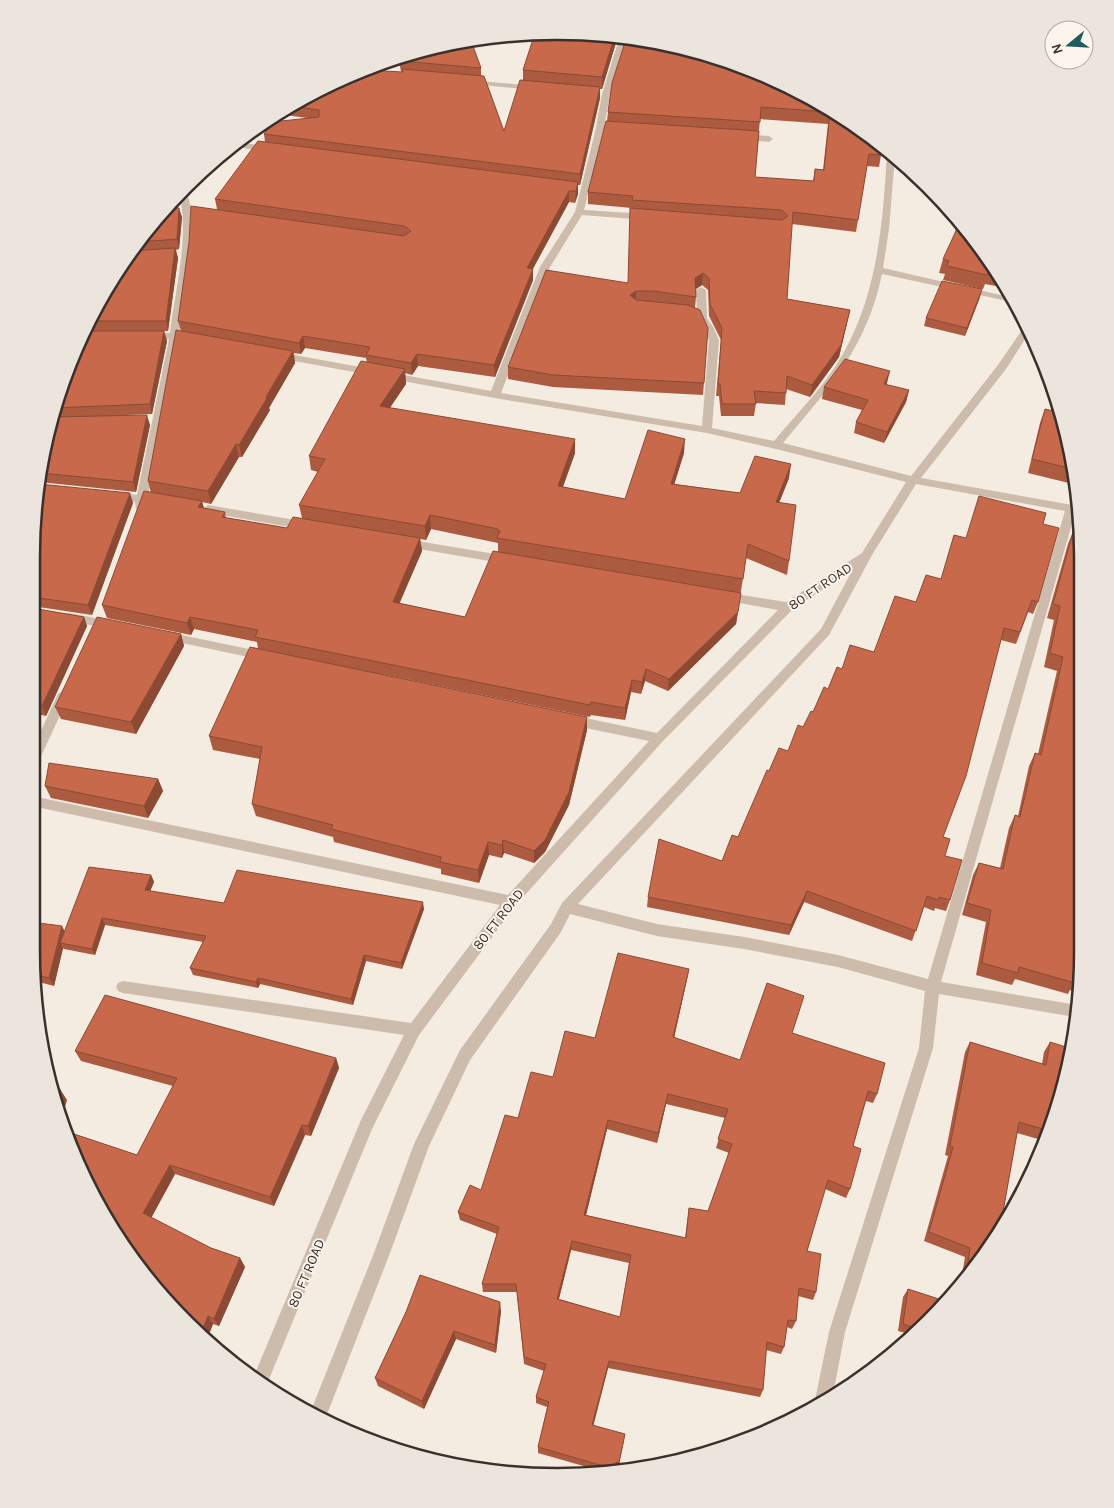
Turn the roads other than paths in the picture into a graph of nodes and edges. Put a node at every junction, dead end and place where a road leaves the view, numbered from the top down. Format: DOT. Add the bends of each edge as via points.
graph roads {
  1 [pos="621,44"];
  2 [pos="459,81"];
  3 [pos="547,89"];
  4 [pos="729,136"];
  5 [pos="769,139"];
  6 [pos="244,145"];
  7 [pos="281,150"];
  8 [pos="891,162"];
  9 [pos="186,197"];
  10 [pos="579,212"];
  11 [pos="654,218"];
  12 [pos="877,270"];
  13 [pos="701,290"];
  14 [pos="1005,299"];
  15 [pos="685,311"];
  16 [pos="702,318"];
  17 [pos="1024,334"];
  18 [pos="137,336"];
  19 [pos="174,336"];
  20 [pos="204,341"];
  21 [pos="272,354"];
  22 [pos="495,395"];
  23 [pos="707,430"];
  24 [pos="776,445"];
  25 [pos="913,480"];
  26 [pos="105,495"];
  27 [pos="143,498"];
  28 [pos="172,503"];
  29 [pos="201,508"];
  30 [pos="1072,508"];
  31 [pos="136,516"];
  32 [pos="1072,517"];
  33 [pos="318,528"];
  34 [pos="397,541"];
  35 [pos="867,554"];
  36 [pos="514,561"];
  37 [pos="709,594"];
  38 [pos="788,607"];
  39 [pos="60,616"];
  40 [pos="126,628"];
  41 [pos="156,634"];
  42 [pos="272,658"];
  43 [pos="69,684"];
  44 [pos="562,718"];
  45 [pos="659,738"];
  46 [pos="40,746"];
  47 [pos="40,802"];
  48 [pos="511,901"];
  49 [pos="567,907"];
  50 [pos="123,987"];
  51 [pos="933,987"];
  52 [pos="1071,1010"];
  53 [pos="414,1030"];
  54 [pos="263,1376"];
  55 [pos="824,1394"];
  56 [pos="320,1411"];
  1 -- 10 [label="street" via="601,94 605,128 580,189"];
  2 -- 3 [label="street"];
  4 -- 5 [label="street"];
  6 -- 7 [label="street"];
  8 -- 12 [label="street" via="888,208"];
  9 -- 19 [label="street" via="193,212 181,253"];
  10 -- 11 [label="street"];
  10 -- 22 [label="street" via="545,267"];
  12 -- 14 [label="street"];
  12 -- 24 [label="street" via="870,303 849,352"];
  13 -- 16 [label="street"];
  15 -- 16 [label="street"];
  16 -- 23 [label="street" via="714,340"];
  17 -- 25 [label="street, 80 FT ROAD" via="1002,367"];
  18 -- 19 [label="street"];
  19 -- 20 [label="street"];
  19 -- 27 [label="street" via="155,420"];
  21 -- 22 [label="street"];
  22 -- 23 [label="street"];
  23 -- 24 [label="street"];
  24 -- 25 [label="street"];
  25 -- 30 [label="street"];
  25 -- 35 [label="street, 80 FT ROAD"];
  26 -- 27 [label="street"];
  27 -- 28 [label="street"];
  27 -- 31 [label="street"];
  29 -- 33 [label="street"];
  32 -- 51 [label="street"];
  34 -- 36 [label="street"];
  35 -- 38 [label="street, 80 FT ROAD"];
  35 -- 49 [label="street, 80 FT ROAD" via="825,632"];
  37 -- 38 [label="street"];
  38 -- 45 [label="street, 80 FT ROAD"];
  39 -- 40 [label="street"];
  41 -- 42 [label="street"];
  43 -- 46 [label="street"];
  44 -- 45 [label="street"];
  45 -- 48 [label="street, 80 FT ROAD"];
  47 -- 48 [label="street"];
  48 -- 53 [label="street, 80 FT ROAD"];
  49 -- 51 [label="street" via="657,930 838,961"];
  49 -- 56 [label="street, 80 FT ROAD" via="556,928 465,1055 422,1144"];
  50 -- 53 [label="street"];
  51 -- 52 [label="street"];
  51 -- 55 [label="street" via="926,1048 837,1332"];
  53 -- 54 [label="street, 80 FT ROAD" via="366,1125"];
}
